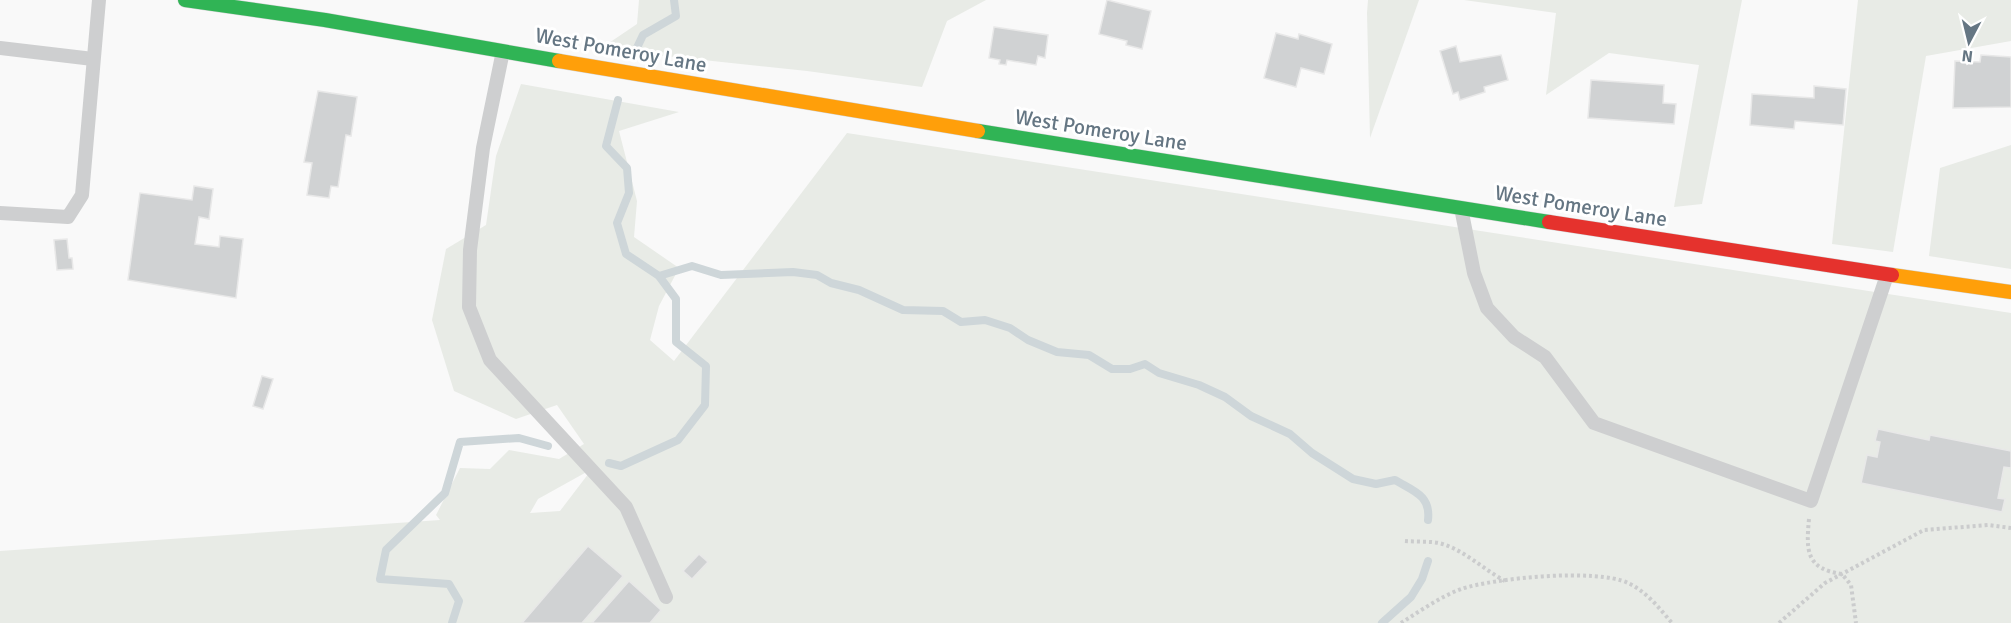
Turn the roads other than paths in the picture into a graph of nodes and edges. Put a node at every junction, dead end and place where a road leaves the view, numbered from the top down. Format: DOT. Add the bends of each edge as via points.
graph roads {
  1 [pos="99,0"];
  2 [pos="185,0"];
  3 [pos="0,48"];
  4 [pos="503,51"];
  5 [pos="93,58"];
  6 [pos="1461,208"];
  7 [pos="0,213"];
  8 [pos="1887,275"];
  9 [pos="2011,292"];
  10 [pos="666,597"];
  1 -- 5 [label="lane"];
  2 -- 4 [label="street, West Pomeroy Lane"];
  3 -- 5 [label="lane"];
  4 -- 6 [label="street, West Pomeroy Lane" via="800,103"];
  4 -- 10 [label="lane" via="483,148 473,227 469,307 490,360 626,507"];
  5 -- 7 [label="lane" via="82,195 68,217"];
  6 -- 8 [label="street, West Pomeroy Lane"];
  6 -- 8 [label="lane" via="1474,273 1487,308 1514,337 1545,357 1594,423 1811,501"];
  8 -- 9 [label="street, West Pomeroy Lane"];
}
